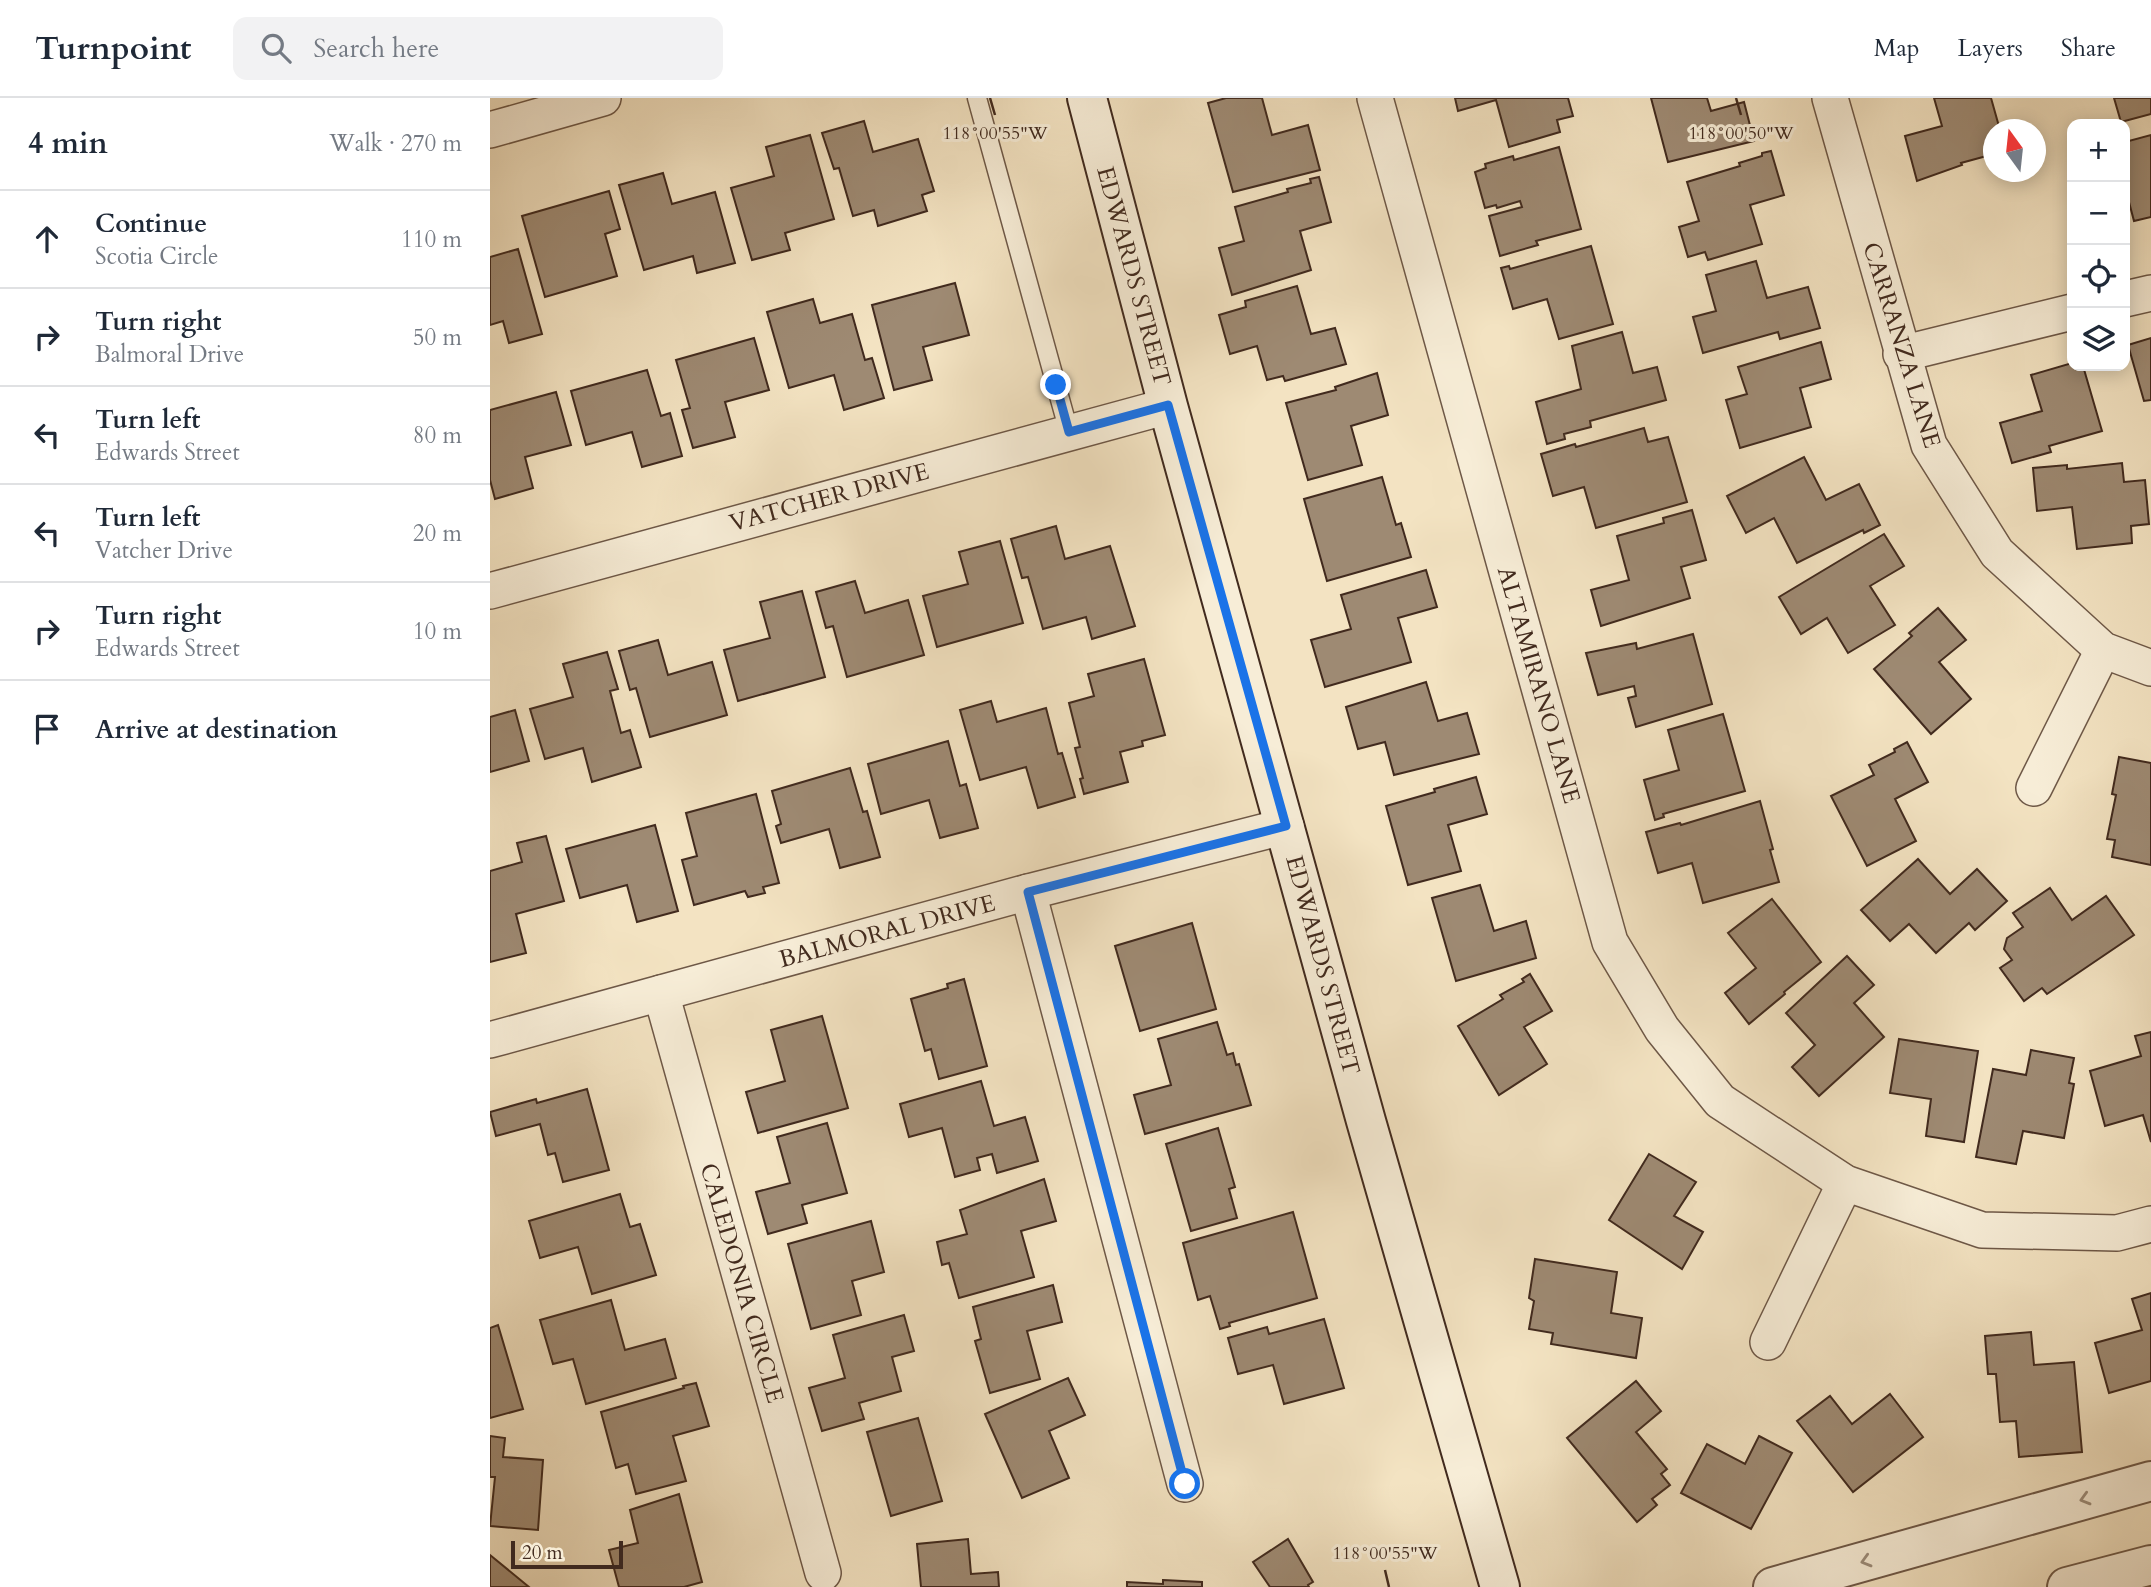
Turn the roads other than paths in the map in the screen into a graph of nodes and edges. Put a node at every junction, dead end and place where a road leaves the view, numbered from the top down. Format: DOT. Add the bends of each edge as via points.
graph roads {
  1 [pos="603,98"];
  2 [pos="977,98"];
  3 [pos="1087,98"];
  4 [pos="1376,98"];
  5 [pos="1830,98"];
  6 [pos="490,130"];
  7 [pos="2151,293"];
  8 [pos="2130,298"];
  9 [pos="2067,313"];
  10 [pos="1901,354"];
  11 [pos="1168,405"];
  12 [pos="1069,432"];
  13 [pos="490,591"];
  14 [pos="2103,650"];
  15 [pos="2151,668"];
  16 [pos="2034,788"];
  17 [pos="1286,826"];
  18 [pos="1028,892"];
  19 [pos="661,993"];
  20 [pos="490,1040"];
  21 [pos="1845,1183"];
  22 [pos="2151,1224"];
  23 [pos="1768,1342"];
  24 [pos="2151,1480"];
  25 [pos="1185,1484"];
  26 [pos="2151,1565"];
  27 [pos="823,1573"];
  28 [pos="1500,1587"];
  29 [pos="1773,1587"];
  30 [pos="2067,1587"];
  1 -- 6 [label="street"];
  2 -- 12 [label="lane"];
  3 -- 11 [label="main road, EDWARDS STREET"];
  4 -- 21 [label="street, ALTAMIRANO LANE" via="1610,943 1662,1030 1720,1101"];
  5 -- 10 [label="street, CARRANZA LANE"];
  7 -- 8 [label="street"];
  9 -- 10 [label="street"];
  10 -- 14 [label="street, CARRANZA LANE" via="1929,444 1997,553"];
  11 -- 12 [label="street, VATCHER DRIVE"];
  11 -- 17 [label="main road, EDWARDS STREET"];
  12 -- 13 [label="street, VATCHER DRIVE"];
  14 -- 15 [label="street, CARRANZA LANE"];
  14 -- 16 [label="street"];
  17 -- 18 [label="street, BALMORAL DRIVE"];
  17 -- 28 [label="main road, EDWARDS STREET"];
  18 -- 19 [label="street, BALMORAL DRIVE"];
  18 -- 25 [label="street"];
  19 -- 20 [label="street, BALMORAL DRIVE"];
  19 -- 27 [label="street, CALEDONIA CIRCLE"];
  21 -- 22 [label="street, ALTAMIRANO LANE" via="1982,1230 2117,1233"];
  21 -- 23 [label="street"];
  24 -- 29 [label="main road, one-way"];
  26 -- 30 [label="main road"];
}
